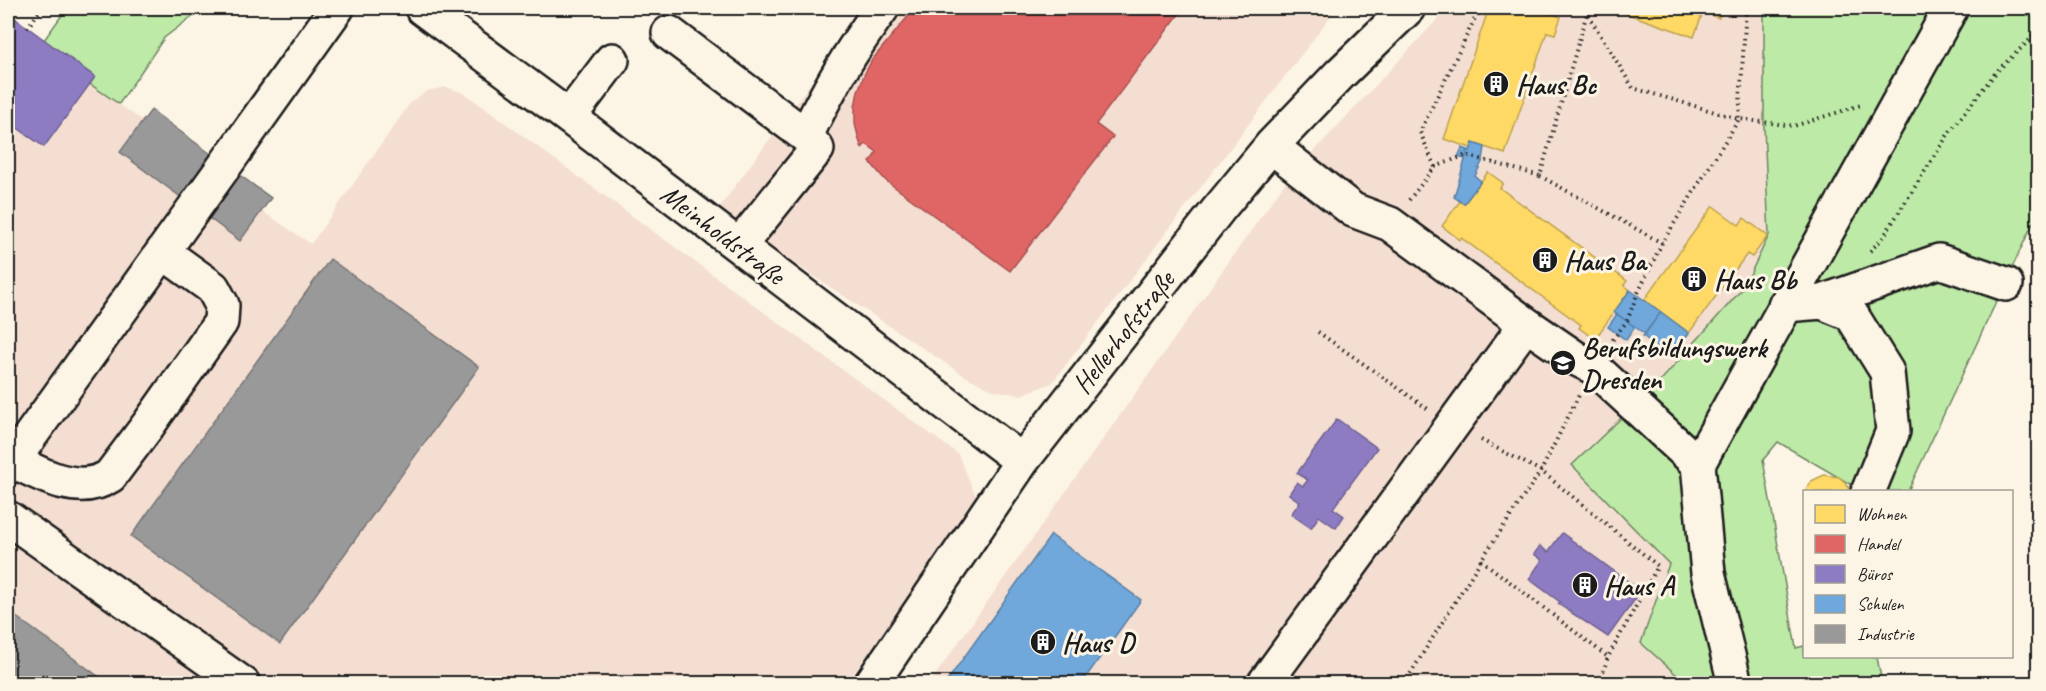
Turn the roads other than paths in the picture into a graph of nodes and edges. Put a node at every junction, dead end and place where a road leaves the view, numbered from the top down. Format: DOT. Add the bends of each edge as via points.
graph roads {
  1 [pos="337,8"];
  2 [pos="422,8"];
  3 [pos="882,8"];
  4 [pos="1408,8"];
  5 [pos="1951,8"];
  6 [pos="1378,19"];
  7 [pos="669,33"];
  8 [pos="612,60"];
  9 [pos="569,117"];
  10 [pos="806,136"];
  11 [pos="1271,146"];
  12 [pos="739,246"];
  13 [pos="163,252"];
  14 [pos="2006,284"];
  15 [pos="1822,302"];
  16 [pos="1785,305"];
  17 [pos="1526,324"];
  18 [pos="1022,460"];
  19 [pos="10,464"];
  20 [pos="1698,464"];
  21 [pos="1869,490"];
  22 [pos="8,518"];
  23 [pos="243,684"];
  24 [pos="871,684"];
  25 [pos="1264,684"];
  26 [pos="1735,684"];
  1 -- 13 [label="street"];
  2 -- 9 [label="street, Meinholdstraße"];
  3 -- 10 [label="street" via="826,93"];
  4 -- 6 [label="street, Hellerhofstraße"];
  5 -- 16 [label="street"];
  6 -- 11 [label="street, Hellerhofstraße"];
  7 -- 10 [label="street"];
  8 -- 9 [label="street"];
  9 -- 12 [label="street, Meinholdstraße"];
  10 -- 12 [label="street" via="817,149"];
  11 -- 17 [label="street" via="1353,210 1390,224"];
  11 -- 18 [label="street, Hellerhofstraße"];
  12 -- 18 [label="street, Meinholdstraße"];
  13 -- 19 [label="street"];
  13 -- 19 [label="street" via="213,288 222,305 221,322 149,424 102,482 49,479"];
  14 -- 15 [label="street" via="1939,261"];
  15 -- 16 [label="street"];
  15 -- 21 [label="street" via="1851,314 1887,372 1893,430"];
  16 -- 20 [label="street"];
  17 -- 20 [label="street" via="1593,367"];
  17 -- 25 [label="street"];
  18 -- 24 [label="street, Hellerhofstraße"];
  20 -- 26 [label="street" via="1708,573"];
  22 -- 23 [label="street"];
}
